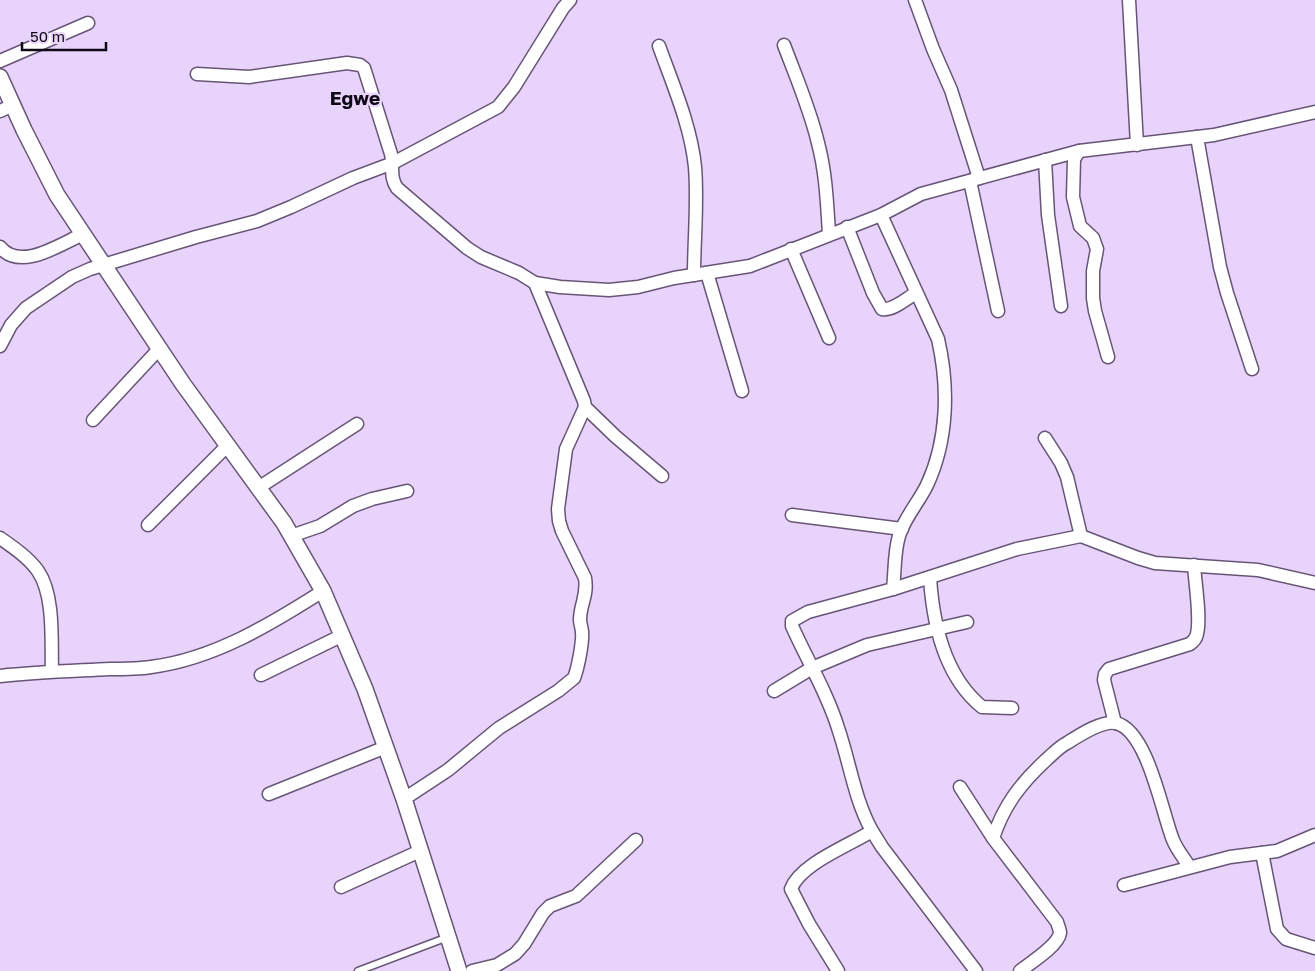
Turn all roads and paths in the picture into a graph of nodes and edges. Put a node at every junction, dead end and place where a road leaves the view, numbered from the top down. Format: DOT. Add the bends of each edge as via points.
graph roads {
  1 [pos="570,0"];
  2 [pos="915,0"];
  3 [pos="1129,0"];
  4 [pos="88,23"];
  5 [pos="784,45"];
  6 [pos="659,46"];
  7 [pos="0,61"];
  8 [pos="197,74"];
  9 [pos="0,77"];
  10 [pos="6,108"];
  11 [pos="1315,112"];
  12 [pos="1197,137"];
  13 [pos="1137,144"];
  14 [pos="1078,151"];
  15 [pos="1045,160"];
  16 [pos="393,162"];
  17 [pos="974,180"];
  18 [pos="881,215"];
  19 [pos="847,228"];
  20 [pos="83,234"];
  21 [pos="829,234"];
  22 [pos="0,248"];
  23 [pos="791,249"];
  24 [pos="104,266"];
  25 [pos="707,273"];
  26 [pos="694,275"];
  27 [pos="534,283"];
  28 [pos="916,293"];
  29 [pos="1061,306"];
  30 [pos="998,311"];
  31 [pos="829,338"];
  32 [pos="0,346"];
  33 [pos="159,349"];
  34 [pos="1108,357"];
  35 [pos="1252,369"];
  36 [pos="742,391"];
  37 [pos="585,407"];
  38 [pos="93,420"];
  39 [pos="357,424"];
  40 [pos="1045,438"];
  41 [pos="228,445"];
  42 [pos="662,476"];
  43 [pos="258,488"];
  44 [pos="407,491"];
  45 [pos="792,515"];
  46 [pos="148,525"];
  47 [pos="902,529"];
  48 [pos="291,536"];
  49 [pos="1081,536"];
  50 [pos="0,538"];
  51 [pos="1194,565"];
  52 [pos="930,578"];
  53 [pos="1315,583"];
  54 [pos="893,589"];
  55 [pos="323,590"];
  56 [pos="966,622"];
  57 [pos="938,629"];
  58 [pos="344,635"];
  59 [pos="812,668"];
  60 [pos="52,671"];
  61 [pos="261,675"];
  62 [pos="0,676"];
  63 [pos="774,691"];
  64 [pos="1012,708"];
  65 [pos="1115,723"];
  66 [pos="386,748"];
  67 [pos="960,787"];
  68 [pos="269,794"];
  69 [pos="404,799"];
  70 [pos="872,831"];
  71 [pos="1315,835"];
  72 [pos="993,838"];
  73 [pos="636,840"];
  74 [pos="420,851"];
  75 [pos="1262,853"];
  76 [pos="1189,866"];
  77 [pos="1124,885"];
  78 [pos="341,887"];
  79 [pos="448,937"];
  80 [pos="1315,948"];
  81 [pos="358,971"];
  82 [pos="458,971"];
  83 [pos="472,971"];
  84 [pos="838,971"];
  85 [pos="976,971"];
  86 [pos="1020,971"];
  1 -- 16 [label="street" via="498,107"];
  2 -- 17 [label="street" via="959,111"];
  3 -- 13 [label="street"];
  4 -- 7 [label="street"];
  5 -- 21 [label="street" via="818,143"];
  6 -- 26 [label="street" via="688,130 695,166"];
  8 -- 16 [label="street" via="249,77 347,63 360,64 364,68"];
  9 -- 10 [label="street"];
  10 -- 20 [label="street"];
  11 -- 12 [label="street"];
  12 -- 13 [label="street"];
  12 -- 35 [label="street" via="1220,267"];
  13 -- 14 [label="street"];
  14 -- 15 [label="street"];
  14 -- 34 [label="street" via="1074,159 1073,197 1080,226 1093,238 1097,249 1093,271 1095,311"];
  15 -- 17 [label="street"];
  15 -- 29 [label="street" via="1048,215"];
  16 -- 24 [label="street" via="257,221"];
  16 -- 27 [label="street" via="391,177 407,198 467,248"];
  17 -- 18 [label="street" via="921,194"];
  17 -- 30 [label="street"];
  18 -- 19 [label="street"];
  18 -- 28 [label="street"];
  19 -- 21 [label="street"];
  19 -- 28 [label="street" via="882,309 891,308"];
  20 -- 22 [label="street" via="28,258 15,258"];
  20 -- 24 [label="street"];
  21 -- 23 [label="street"];
  23 -- 25 [label="street" via="750,266"];
  23 -- 31 [label="street"];
  24 -- 32 [label="street" via="72,276 26,308 11,325"];
  24 -- 33 [label="street"];
  25 -- 26 [label="street"];
  25 -- 36 [label="street"];
  26 -- 27 [label="street" via="609,290"];
  27 -- 37 [label="street"];
  28 -- 47 [label="street" via="938,340 946,397 939,450 928,484"];
  33 -- 38 [label="street"];
  33 -- 41 [label="street"];
  37 -- 42 [label="street"];
  37 -- 69 [label="street" via="566,449 558,509 562,531 586,585 580,621 582,641 574,678 558,692 499,728 448,770"];
  39 -- 43 [label="street"];
  40 -- 49 [label="street" via="1067,477"];
  41 -- 43 [label="street"];
  41 -- 46 [label="street"];
  43 -- 48 [label="street"];
  44 -- 48 [label="street" via="372,499 320,526"];
  45 -- 47 [label="street"];
  47 -- 54 [label="street"];
  48 -- 55 [label="street"];
  49 -- 51 [label="street" via="1138,558"];
  49 -- 52 [label="street" via="1018,549"];
  50 -- 60 [label="street" via="37,570 44,581"];
  51 -- 53 [label="street" via="1258,570"];
  51 -- 65 [label="street" via="1198,618 1195,640 1109,669 1104,680"];
  52 -- 54 [label="street"];
  52 -- 57 [label="street"];
  54 -- 59 [label="street" via="795,618 792,626"];
  55 -- 58 [label="street"];
  55 -- 60 [label="street" via="271,624 184,661 151,667"];
  56 -- 57 [label="street"];
  57 -- 59 [label="street" via="867,645"];
  57 -- 64 [label="street" via="952,671 974,700 982,707"];
  58 -- 61 [label="street"];
  58 -- 66 [label="street"];
  59 -- 63 [label="street"];
  59 -- 70 [label="street" via="838,728 858,801"];
  60 -- 62 [label="street"];
  65 -- 72 [label="street" via="1086,732 1062,746 1038,767 1016,790"];
  65 -- 76 [label="street" via="1136,739 1147,759 1174,842"];
  66 -- 68 [label="street"];
  66 -- 69 [label="street"];
  67 -- 72 [label="street"];
  69 -- 74 [label="street"];
  70 -- 84 [label="street" via="824,858 801,876 791,889"];
  70 -- 85 [label="street"];
  71 -- 75 [label="street" via="1277,851"];
  72 -- 86 [label="street" via="1057,922 1060,931 1053,945"];
  73 -- 83 [label="street" via="576,896 550,906 516,954 497,965"];
  74 -- 78 [label="street"];
  74 -- 79 [label="street"];
  75 -- 76 [label="street"];
  75 -- 80 [label="street" via="1277,929 1286,939"];
  76 -- 77 [label="street"];
  79 -- 81 [label="lane"];
  79 -- 82 [label="street"];
}
